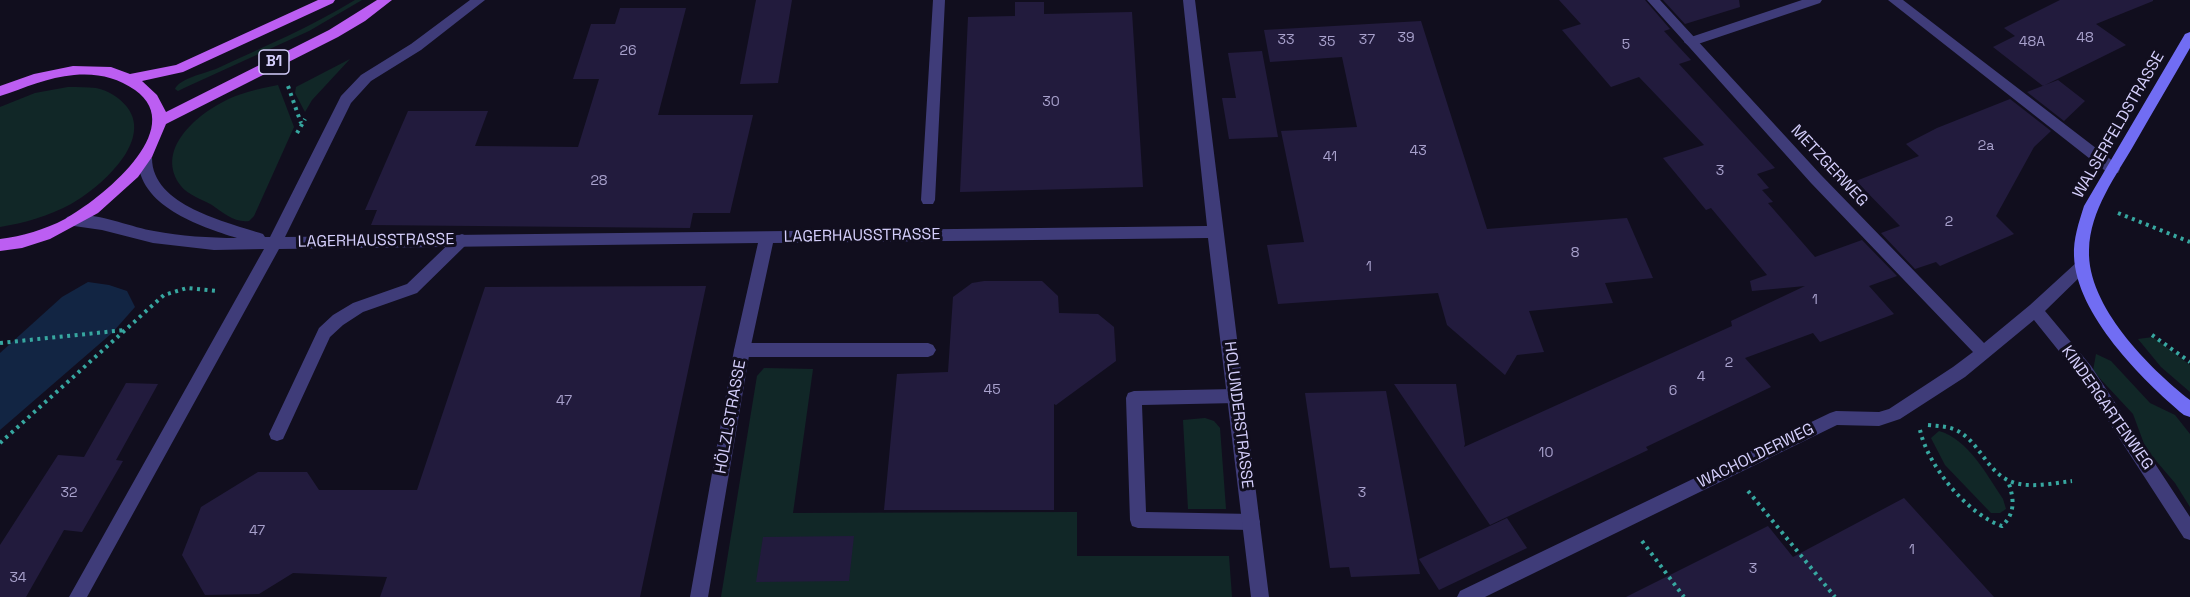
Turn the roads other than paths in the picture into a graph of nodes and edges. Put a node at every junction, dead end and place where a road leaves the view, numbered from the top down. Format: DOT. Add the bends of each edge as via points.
graph roads {
  1 [pos="329,0"];
  2 [pos="386,0"];
  3 [pos="479,0"];
  4 [pos="939,0"];
  5 [pos="1189,0"];
  6 [pos="1653,0"];
  7 [pos="1816,0"];
  8 [pos="1894,0"];
  9 [pos="2190,37"];
  10 [pos="1690,42"];
  11 [pos="129,79"];
  12 [pos="0,91"];
  13 [pos="160,121"];
  14 [pos="145,158"];
  15 [pos="2113,170"];
  16 [pos="928,200"];
  17 [pos="72,221"];
  18 [pos="1215,232"];
  19 [pos="767,237"];
  20 [pos="462,240"];
  21 [pos="276,243"];
  22 [pos="2,247"];
  23 [pos="2082,266"];
  24 [pos="2035,310"];
  25 [pos="742,350"];
  26 [pos="928,350"];
  27 [pos="1983,352"];
  28 [pos="1236,396"];
  29 [pos="2190,410"];
  30 [pos="277,434"];
  31 [pos="1252,522"];
  32 [pos="2190,532"];
  33 [pos="78,597"];
  34 [pos="699,597"];
  35 [pos="1260,597"];
  36 [pos="1466,597"];
  1 -- 11 [label="main road, B1" via="189,65"];
  2 -- 13 [label="main road, B1" via="338,31"];
  3 -- 21 [label="street, LAGERHAUSSTRASSE" via="366,78 346,100"];
  4 -- 16 [label="street"];
  5 -- 18 [label="street"];
  6 -- 10 [label="street, METZGERWEG"];
  7 -- 10 [label="street"];
  8 -- 15 [label="street"];
  9 -- 15 [label="street, WALSERFELDSTRASSE"];
  10 -- 27 [label="street, METZGERWEG" via="1815,179"];
  11 -- 12 [label="main road, B1" via="85,70 37,77"];
  11 -- 13 [label="main road, B1" via="154,99"];
  13 -- 14 [label="main road"];
  14 -- 17 [label="main road" via="112,195"];
  14 -- 21 [label="street, LAGERHAUSSTRASSE" via="146,174 161,194 196,218"];
  15 -- 23 [label="street, WALSERFELDSTRASSE" via="2091,206 2083,233"];
  17 -- 21 [label="street, LAGERHAUSSTRASSE" via="214,244"];
  17 -- 22 [label="main road"];
  18 -- 19 [label="street, LAGERHAUSSTRASSE"];
  18 -- 28 [label="street, HOLUNDERSTRASSE"];
  19 -- 20 [label="street, LAGERHAUSSTRASSE"];
  19 -- 25 [label="street, HÖLZLSTRASSE"];
  20 -- 21 [label="street, LAGERHAUSSTRASSE"];
  20 -- 30 [label="street" via="412,289 358,307 324,333"];
  21 -- 33 [label="street, LAGERHAUSSTRASSE"];
  23 -- 24 [label="street"];
  23 -- 29 [label="street, WALSERFELDSTRASSE" via="2095,302 2118,337 2166,391"];
  24 -- 27 [label="street, WACHOLDERWEG"];
  24 -- 32 [label="street, KINDERGARTENWEG" via="2085,371"];
  25 -- 26 [label="street"];
  25 -- 34 [label="street, HÖLZLSTRASSE"];
  27 -- 36 [label="street, WACHOLDERWEG" via="1894,414 1879,419 1836,418"];
  28 -- 31 [label="street, HOLUNDERSTRASSE"];
  28 -- 31 [label="street" via="1134,398 1138,520"];
  31 -- 35 [label="street, HOLUNDERSTRASSE"];
}
